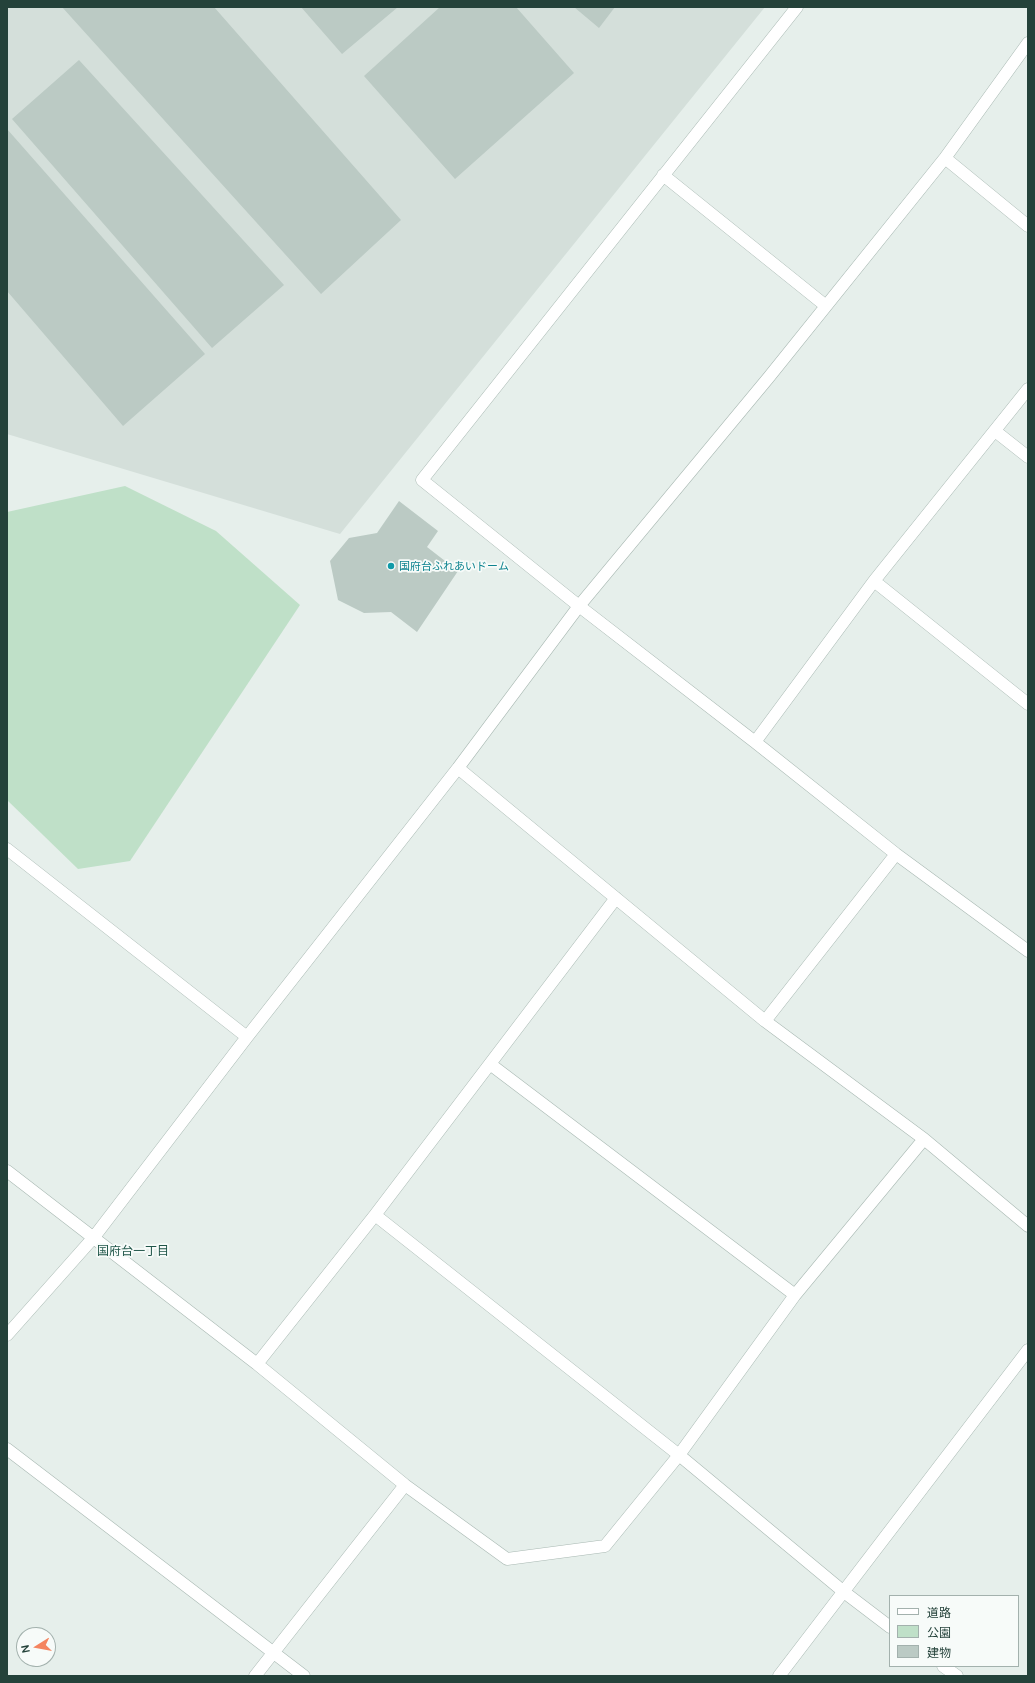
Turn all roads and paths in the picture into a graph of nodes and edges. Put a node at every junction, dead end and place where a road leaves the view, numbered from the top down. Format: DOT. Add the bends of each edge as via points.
graph roads {
  1 [pos="797,7"];
  2 [pos="1028,43"];
  3 [pos="945,158"];
  4 [pos="663,175"];
  5 [pos="1028,226"];
  6 [pos="826,306"];
  7 [pos="1028,389"];
  8 [pos="995,431"];
  9 [pos="1028,457"];
  10 [pos="874,581"];
  11 [pos="579,606"];
  12 [pos="1028,704"];
  13 [pos="755,742"];
  14 [pos="458,768"];
  15 [pos="7,849"];
  16 [pos="896,854"];
  17 [pos="616,898"];
  18 [pos="1028,951"];
  19 [pos="765,1021"];
  20 [pos="247,1037"];
  21 [pos="490,1064"];
  22 [pos="924,1139"];
  23 [pos="7,1171"];
  24 [pos="375,1215"];
  25 [pos="1028,1226"];
  26 [pos="94,1237"];
  27 [pos="795,1295"];
  28 [pos="7,1335"];
  29 [pos="1028,1350"];
  30 [pos="257,1364"];
  31 [pos="7,1448"];
  32 [pos="679,1455"];
  33 [pos="405,1485"];
  34 [pos="844,1592"];
  35 [pos="889,1626"];
  36 [pos="273,1653"];
  37 [pos="944,1667"];
  38 [pos="255,1676"];
  39 [pos="304,1676"];
  40 [pos="779,1676"];
  41 [pos="957,1676"];
  1 -- 4 [label="street"];
  2 -- 3 [label="street"];
  3 -- 5 [label="street"];
  3 -- 6 [label="street"];
  4 -- 6 [label="street"];
  4 -- 11 [label="street" via="422,480"];
  6 -- 11 [label="street"];
  7 -- 8 [label="street"];
  8 -- 9 [label="street"];
  8 -- 10 [label="street"];
  10 -- 12 [label="street"];
  10 -- 13 [label="street"];
  11 -- 13 [label="street"];
  11 -- 14 [label="street"];
  13 -- 16 [label="street"];
  14 -- 17 [label="street"];
  14 -- 20 [label="street"];
  15 -- 20 [label="street"];
  16 -- 18 [label="street"];
  16 -- 19 [label="street"];
  17 -- 19 [label="street"];
  17 -- 21 [label="street"];
  19 -- 22 [label="street"];
  20 -- 26 [label="street"];
  21 -- 24 [label="street"];
  21 -- 27 [label="street"];
  22 -- 25 [label="street"];
  22 -- 27 [label="street"];
  23 -- 26 [label="street"];
  24 -- 30 [label="street"];
  24 -- 32 [label="street"];
  26 -- 28 [label="street"];
  26 -- 30 [label="street"];
  27 -- 32 [label="street"];
  29 -- 34 [label="street"];
  30 -- 33 [label="street"];
  31 -- 36 [label="street"];
  32 -- 33 [label="street" via="605,1546 507,1559"];
  32 -- 34 [label="street"];
  33 -- 36 [label="street"];
  34 -- 35 [label="street"];
  34 -- 40 [label="street"];
  36 -- 38 [label="street"];
  36 -- 39 [label="street"];
  37 -- 41 [label="street"];
}
